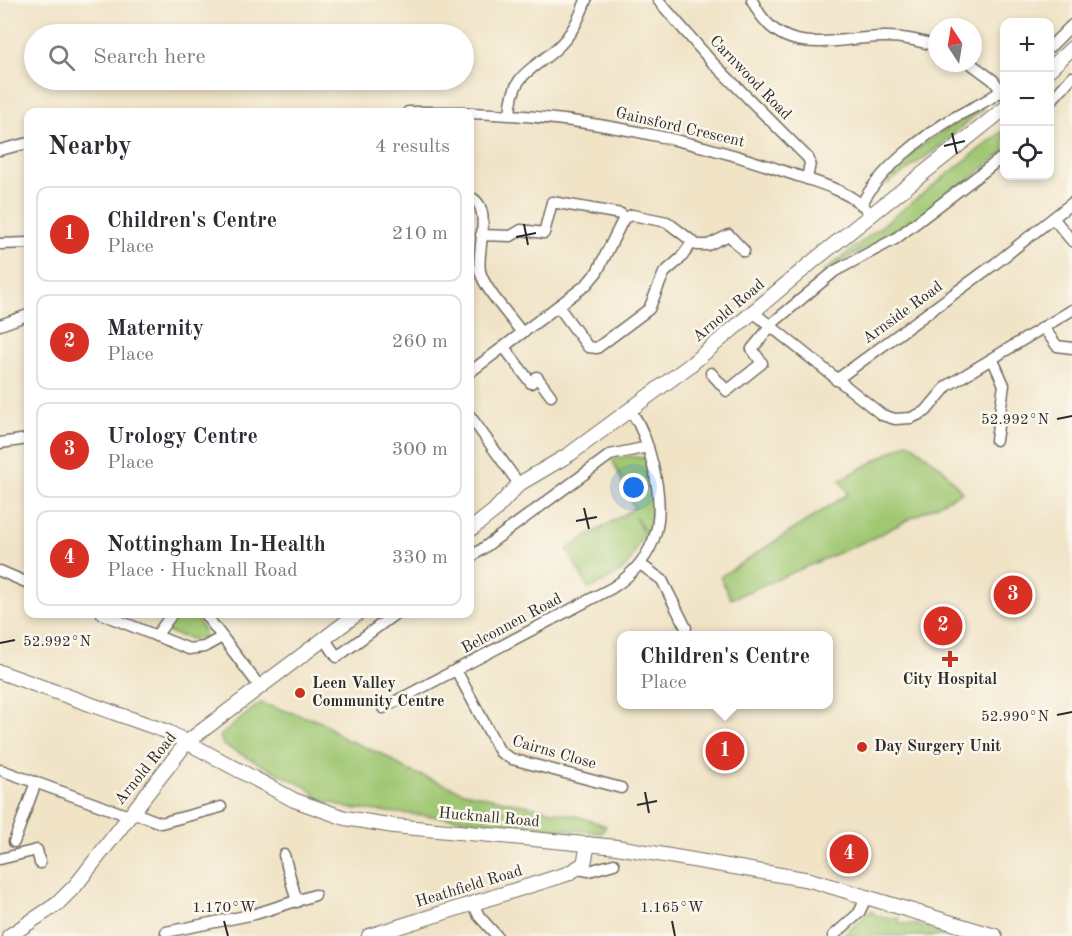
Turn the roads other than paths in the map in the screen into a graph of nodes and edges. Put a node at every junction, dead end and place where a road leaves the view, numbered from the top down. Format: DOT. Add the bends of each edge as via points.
graph roads {
  1 [pos="586,0"];
  2 [pos="658,0"];
  3 [pos="752,0"];
  4 [pos="1072,25"];
  5 [pos="1054,43"];
  6 [pos="928,44"];
  7 [pos="1072,48"];
  8 [pos="1054,65"];
  9 [pos="981,72"];
  10 [pos="1072,77"];
  11 [pos="1000,88"];
  12 [pos="1000,93"];
  13 [pos="1054,97"];
  14 [pos="474,113"];
  15 [pos="1000,113"];
  16 [pos="510,114"];
  17 [pos="24,144"];
  18 [pos="0,150"];
  19 [pos="1000,160"];
  20 [pos="807,179"];
  21 [pos="474,201"];
  22 [pos="1072,203"];
  23 [pos="867,209"];
  24 [pos="624,218"];
  25 [pos="1054,219"];
  26 [pos="481,235"];
  27 [pos="1072,241"];
  28 [pos="24,243"];
  29 [pos="692,243"];
  30 [pos="0,244"];
  31 [pos="744,251"];
  32 [pos="475,274"];
  33 [pos="558,306"];
  34 [pos="1072,310"];
  35 [pos="753,312"];
  36 [pos="24,316"];
  37 [pos="0,325"];
  38 [pos="1043,327"];
  39 [pos="771,328"];
  40 [pos="522,333"];
  41 [pos="504,347"];
  42 [pos="1072,348"];
  43 [pos="992,358"];
  44 [pos="474,369"];
  45 [pos="711,373"];
  46 [pos="836,380"];
  47 [pos="551,396"];
  48 [pos="631,411"];
  49 [pos="474,422"];
  50 [pos="24,440"];
  51 [pos="996,440"];
  52 [pos="0,443"];
  53 [pos="648,447"];
  54 [pos="519,484"];
  55 [pos="474,527"];
  56 [pos="474,555"];
  57 [pos="640,564"];
  58 [pos="0,571"];
  59 [pos="24,581"];
  60 [pos="112,618"];
  61 [pos="169,618"];
  62 [pos="208,618"];
  63 [pos="352,618"];
  64 [pos="390,618"];
  65 [pos="688,627"];
  66 [pos="156,636"];
  67 [pos="222,637"];
  68 [pos="324,638"];
  69 [pos="456,670"];
  70 [pos="0,672"];
  71 [pos="260,687"];
  72 [pos="391,707"];
  73 [pos="187,742"];
  74 [pos="1,770"];
  75 [pos="36,782"];
  76 [pos="621,788"];
  77 [pos="221,807"];
  78 [pos="130,814"];
  79 [pos="14,842"];
  80 [pos="588,844"];
  81 [pos="284,855"];
  82 [pos="0,859"];
  83 [pos="40,863"];
  84 [pos="614,864"];
  85 [pos="578,868"];
  86 [pos="315,895"];
  87 [pos="866,898"];
  88 [pos="297,902"];
  89 [pos="473,903"];
  90 [pos="210,923"];
  91 [pos="166,932"];
  92 [pos="10,936"];
  93 [pos="213,936"];
  94 [pos="369,936"];
  95 [pos="497,936"];
  96 [pos="833,936"];
  97 [pos="995,936"];
  1 -- 16 [label="street" via="570,35 526,71 516,86"];
  2 -- 20 [label="street, Carnwood Road" via="711,61 808,158"];
  3 -- 6 [label="street" via="764,20 798,41 834,43 885,37"];
  4 -- 5 [label="street"];
  7 -- 8 [label="main road"];
  9 -- 11 [label="street"];
  10 -- 13 [label="street"];
  12 -- 23 [label="street, Arnold Road" via="951,120 910,150 869,190"];
  14 -- 16 [label="street, Gainsford Crescent"];
  15 -- 23 [label="main road, Arnold Road"];
  16 -- 20 [label="street, Gainsford Crescent" via="651,134 708,147"];
  17 -- 18 [label="street"];
  19 -- 39 [label="street" via="895,240 835,271"];
  20 -- 23 [label="street, Gainsford Crescent"];
  21 -- 26 [label="street" via="481,207"];
  22 -- 25 [label="street, Arnside Road"];
  23 -- 35 [label="main road, Arnold Road"];
  24 -- 26 [label="street" via="621,214 552,202 544,233 521,230 511,236"];
  24 -- 29 [label="street" via="632,215 667,222"];
  24 -- 33 [label="street" via="597,272"];
  25 -- 27 [label="street"];
  25 -- 46 [label="street, Arnside Road"];
  26 -- 32 [label="street"];
  28 -- 30 [label="street"];
  29 -- 31 [label="street" via="703,246 730,230"];
  29 -- 33 [label="street" via="664,273 649,309 597,348 588,348"];
  32 -- 40 [label="street"];
  33 -- 40 [label="street"];
  34 -- 38 [label="street"];
  35 -- 39 [label="street"];
  35 -- 48 [label="main road, Arnold Road"];
  36 -- 37 [label="street"];
  38 -- 42 [label="street" via="1057,346"];
  38 -- 43 [label="street"];
  39 -- 45 [label="street" via="752,349 762,363 727,391"];
  39 -- 46 [label="street"];
  40 -- 41 [label="street"];
  41 -- 44 [label="street"];
  41 -- 47 [label="street" via="531,382 537,377"];
  43 -- 46 [label="street" via="947,386 926,411 911,418 882,415"];
  43 -- 51 [label="street" via="1004,385"];
  48 -- 53 [label="street, Belconnen Road"];
  48 -- 54 [label="main road, Arnold Road" via="549,469"];
  49 -- 54 [label="street"];
  50 -- 52 [label="street"];
  53 -- 56 [label="street" via="610,454"];
  53 -- 57 [label="street, Belconnen Road" via="661,506 654,539"];
  54 -- 55 [label="main road, Arnold Road"];
  57 -- 65 [label="street" via="662,580"];
  57 -- 69 [label="street, Belconnen Road" via="612,588"];
  58 -- 59 [label="street"];
  60 -- 66 [label="street"];
  61 -- 66 [label="street"];
  62 -- 67 [label="street"];
  63 -- 68 [label="main road, Arnold Road"];
  64 -- 68 [label="street" via="337,657"];
  66 -- 67 [label="street" via="196,650"];
  67 -- 71 [label="street"];
  68 -- 71 [label="main road, Arnold Road"];
  69 -- 72 [label="street, Belconnen Road"];
  69 -- 76 [label="street, Cairns Close" via="500,752 512,759"];
  70 -- 73 [label="main road, Hucknall Road"];
  71 -- 73 [label="main road, Arnold Road"];
  73 -- 78 [label="main road, Arnold Road"];
  73 -- 80 [label="main road, Hucknall Road" via="294,800 345,818"];
  74 -- 75 [label="street"];
  75 -- 78 [label="street"];
  75 -- 79 [label="street"];
  77 -- 78 [label="street" via="203,807 161,824"];
  78 -- 92 [label="main road, Arnold Road" via="70,891"];
  80 -- 85 [label="main road" via="587,859"];
  80 -- 87 [label="main road, Hucknall Road" via="810,880"];
  81 -- 88 [label="street"];
  82 -- 83 [label="street" via="37,850"];
  84 -- 85 [label="street, Heathfield Road" via="589,871"];
  85 -- 89 [label="main road, Heathfield Road"];
  86 -- 88 [label="street"];
  87 -- 96 [label="street" via="859,913"];
  87 -- 97 [label="main road, Hucknall Road"];
  88 -- 90 [label="street"];
  89 -- 94 [label="main road, Heathfield Road"];
  89 -- 95 [label="street"];
  90 -- 91 [label="street"];
  90 -- 93 [label="street"];
}
